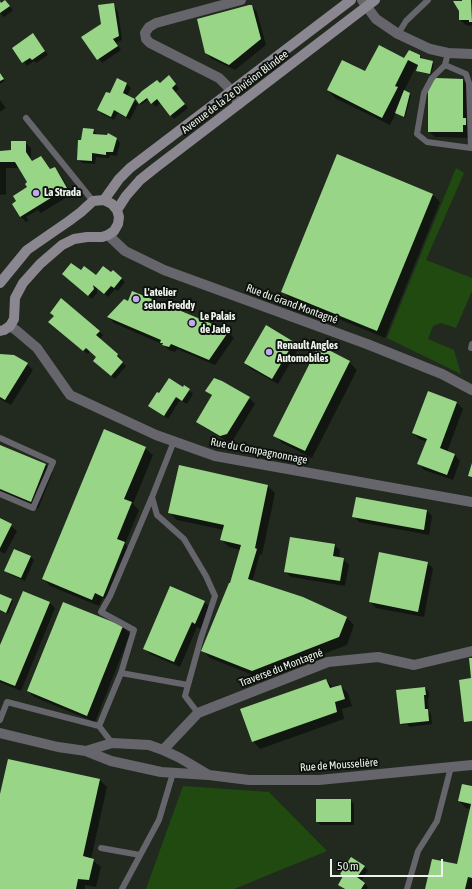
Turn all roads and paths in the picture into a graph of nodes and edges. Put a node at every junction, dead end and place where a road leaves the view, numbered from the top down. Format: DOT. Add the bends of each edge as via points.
graph roads {
  1 [pos="241,0"];
  2 [pos="351,0"];
  3 [pos="375,0"];
  4 [pos="428,0"];
  5 [pos="364,3"];
  6 [pos="398,34"];
  7 [pos="448,54"];
  8 [pos="472,54"];
  9 [pos="445,65"];
  10 [pos="231,92"];
  11 [pos="239,104"];
  12 [pos="26,118"];
  13 [pos="104,200"];
  14 [pos="93,201"];
  15 [pos="117,210"];
  16 [pos="108,235"];
  17 [pos="0,283"];
  18 [pos="10,326"];
  19 [pos="0,331"];
  20 [pos="472,344"];
  21 [pos="472,348"];
  22 [pos="472,390"];
  23 [pos="0,438"];
  24 [pos="174,441"];
  25 [pos="0,494"];
  26 [pos="152,497"];
  27 [pos="472,502"];
  28 [pos="472,651"];
  29 [pos="121,672"];
  30 [pos="188,686"];
  31 [pos="198,713"];
  32 [pos="0,720"];
  33 [pos="99,726"];
  34 [pos="0,733"];
  35 [pos="112,743"];
  36 [pos="163,750"];
  37 [pos="86,751"];
  38 [pos="472,765"];
  39 [pos="451,767"];
  40 [pos="173,773"];
  41 [pos="209,775"];
  42 [pos="101,848"];
  43 [pos="140,855"];
  44 [pos="122,889"];
  45 [pos="407,889"];
  1 -- 10 [label="street" via="156,23 145,33 150,43 219,78"];
  2 -- 10 [label="main road, Avenue de la 2e Division Blindee"];
  3 -- 5 [label="main road, Avenue de la 2e Division Blindee"];
  4 -- 6 [label="lane" via="406,21"];
  5 -- 6 [label="street" via="376,19"];
  5 -- 11 [label="main road, Avenue de la 2e Division Blindee"];
  6 -- 7 [label="street" via="430,50"];
  7 -- 8 [label="street"];
  7 -- 9 [label="lane"];
  9 -- 9 [label="lane" via="432,78 424,93 417,134 427,142 471,148 469,83 466,74"];
  10 -- 11 [label="street"];
  10 -- 13 [label="main road, Avenue de la 2e Division Blindee" via="130,168"];
  11 -- 15 [label="main road, Avenue de la 2e Division Blindee" via="140,180"];
  12 -- 14 [label="lane"];
  13 -- 14 [label="main road"];
  13 -- 15 [label="main road"];
  14 -- 17 [label="main road" via="69,222 27,250"];
  15 -- 16 [label="main road" via="118,224"];
  16 -- 18 [label="main road" via="74,239 62,245 40,264 23,283 15,298 14,319"];
  16 -- 22 [label="street, Rue du Grand Montagné" via="125,251 164,270 367,344 442,374"];
  18 -- 19 [label="main road"];
  18 -- 24 [label="street, Rue du Compagnonnage" via="37,348 70,395"];
  20 -- 21 [label="lane"];
  23 -- 25 [label="lane" via="53,462 33,508"];
  24 -- 26 [label="lane"];
  24 -- 27 [label="street, Rue du Compagnonnage" via="216,456"];
  26 -- 29 [label="lane" via="101,612 134,630"];
  26 -- 30 [label="lane" via="157,515 184,540 215,596"];
  28 -- 31 [label="street, Traverse du Montagné" via="414,665 378,656 328,662"];
  29 -- 30 [label="lane"];
  29 -- 33 [label="lane"];
  30 -- 31 [label="lane" via="185,696"];
  31 -- 36 [label="street, Traverse du Montagné"];
  32 -- 33 [label="lane" via="7,702"];
  33 -- 35 [label="lane"];
  34 -- 37 [label="street, Rue de Mousselière"];
  35 -- 36 [label="street, Rue de Mousselière" via="149,745"];
  35 -- 37 [label="street, Rue de Mousselière"];
  36 -- 41 [label="street, Rue de Mousselière"];
  37 -- 40 [label="street, Rue de Mousselière" via="111,761"];
  38 -- 39 [label="street, Rue de Mousselière"];
  39 -- 41 [label="street, Rue de Mousselière" via="319,780 249,780"];
  39 -- 45 [label="lane" via="437,821 418,851"];
  40 -- 41 [label="street, Rue de Mousselière"];
  40 -- 43 [label="lane" via="160,820"];
  42 -- 43 [label="lane"];
  43 -- 44 [label="lane"];
}
